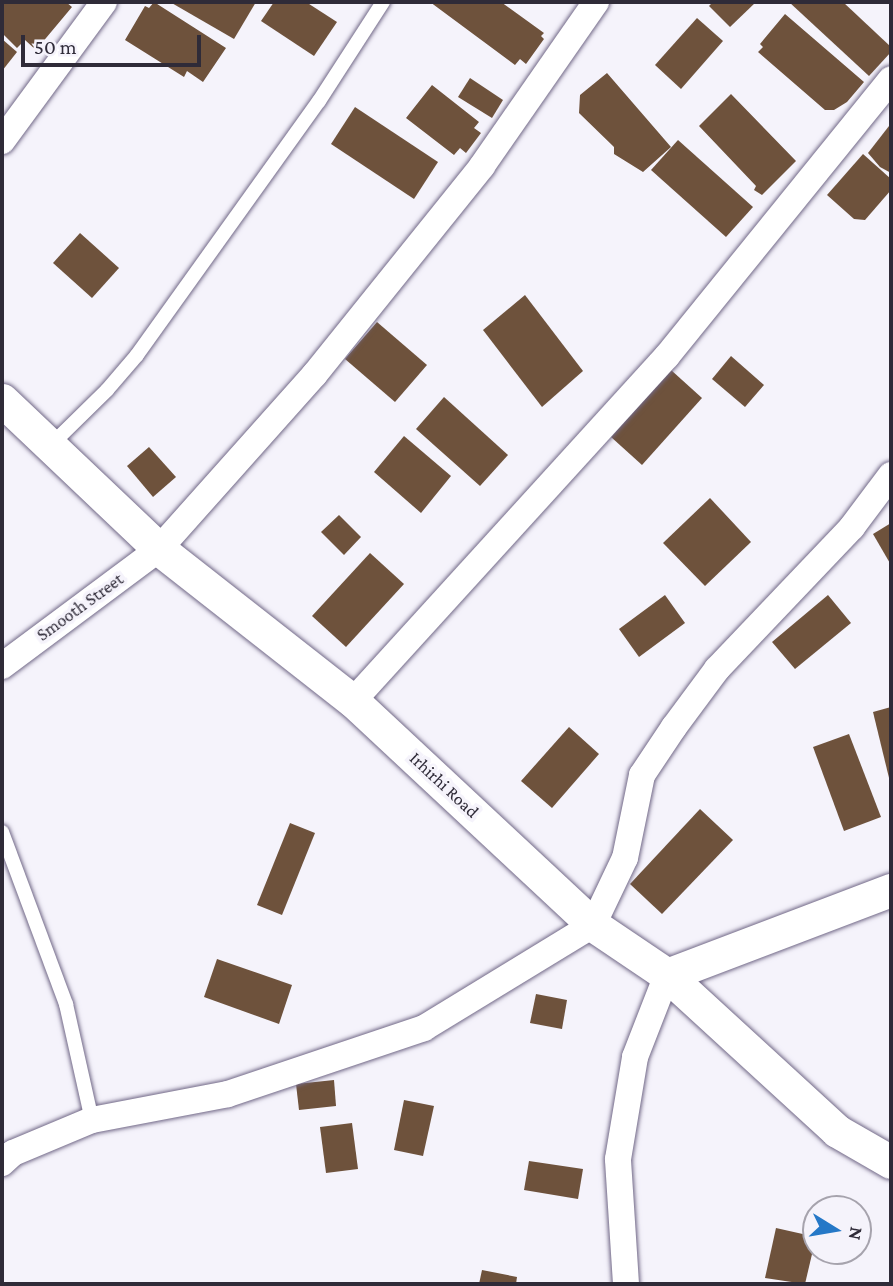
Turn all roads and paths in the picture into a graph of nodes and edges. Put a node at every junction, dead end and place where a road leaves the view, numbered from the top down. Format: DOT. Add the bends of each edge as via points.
graph roads {
  1 [pos="104,2"];
  2 [pos="383,2"];
  3 [pos="596,2"];
  4 [pos="891,79"];
  5 [pos="2,141"];
  6 [pos="2,400"];
  7 [pos="50,446"];
  8 [pos="891,475"];
  9 [pos="159,549"];
  10 [pos="2,666"];
  11 [pos="353,701"];
  12 [pos="2,832"];
  13 [pos="891,890"];
  14 [pos="593,925"];
  15 [pos="667,975"];
  16 [pos="92,1120"];
  17 [pos="891,1162"];
  18 [pos="2,1163"];
  19 [pos="626,1284"];
  1 -- 5 [label="street"];
  2 -- 7 [label="lane" via="319,101 137,355"];
  3 -- 9 [label="street, Smooth Street" via="482,166 314,374"];
  4 -- 11 [label="street" via="667,356"];
  6 -- 7 [label="street, Irhirhi Road"];
  7 -- 9 [label="street, Irhirhi Road"];
  8 -- 14 [label="street" via="852,527 717,669 642,775 625,858"];
  9 -- 10 [label="street, Smooth Street"];
  9 -- 11 [label="street, Irhirhi Road"];
  11 -- 14 [label="street, Irhirhi Road"];
  12 -- 16 [label="lane" via="66,1004"];
  13 -- 15 [label="street"];
  14 -- 15 [label="street, Irhirhi Road"];
  14 -- 16 [label="street" via="424,1028 228,1094"];
  15 -- 17 [label="street, Irhirhi Road" via="837,1132"];
  15 -- 19 [label="street" via="635,1057 618,1158"];
  16 -- 18 [label="street" via="13,1153"];
}
